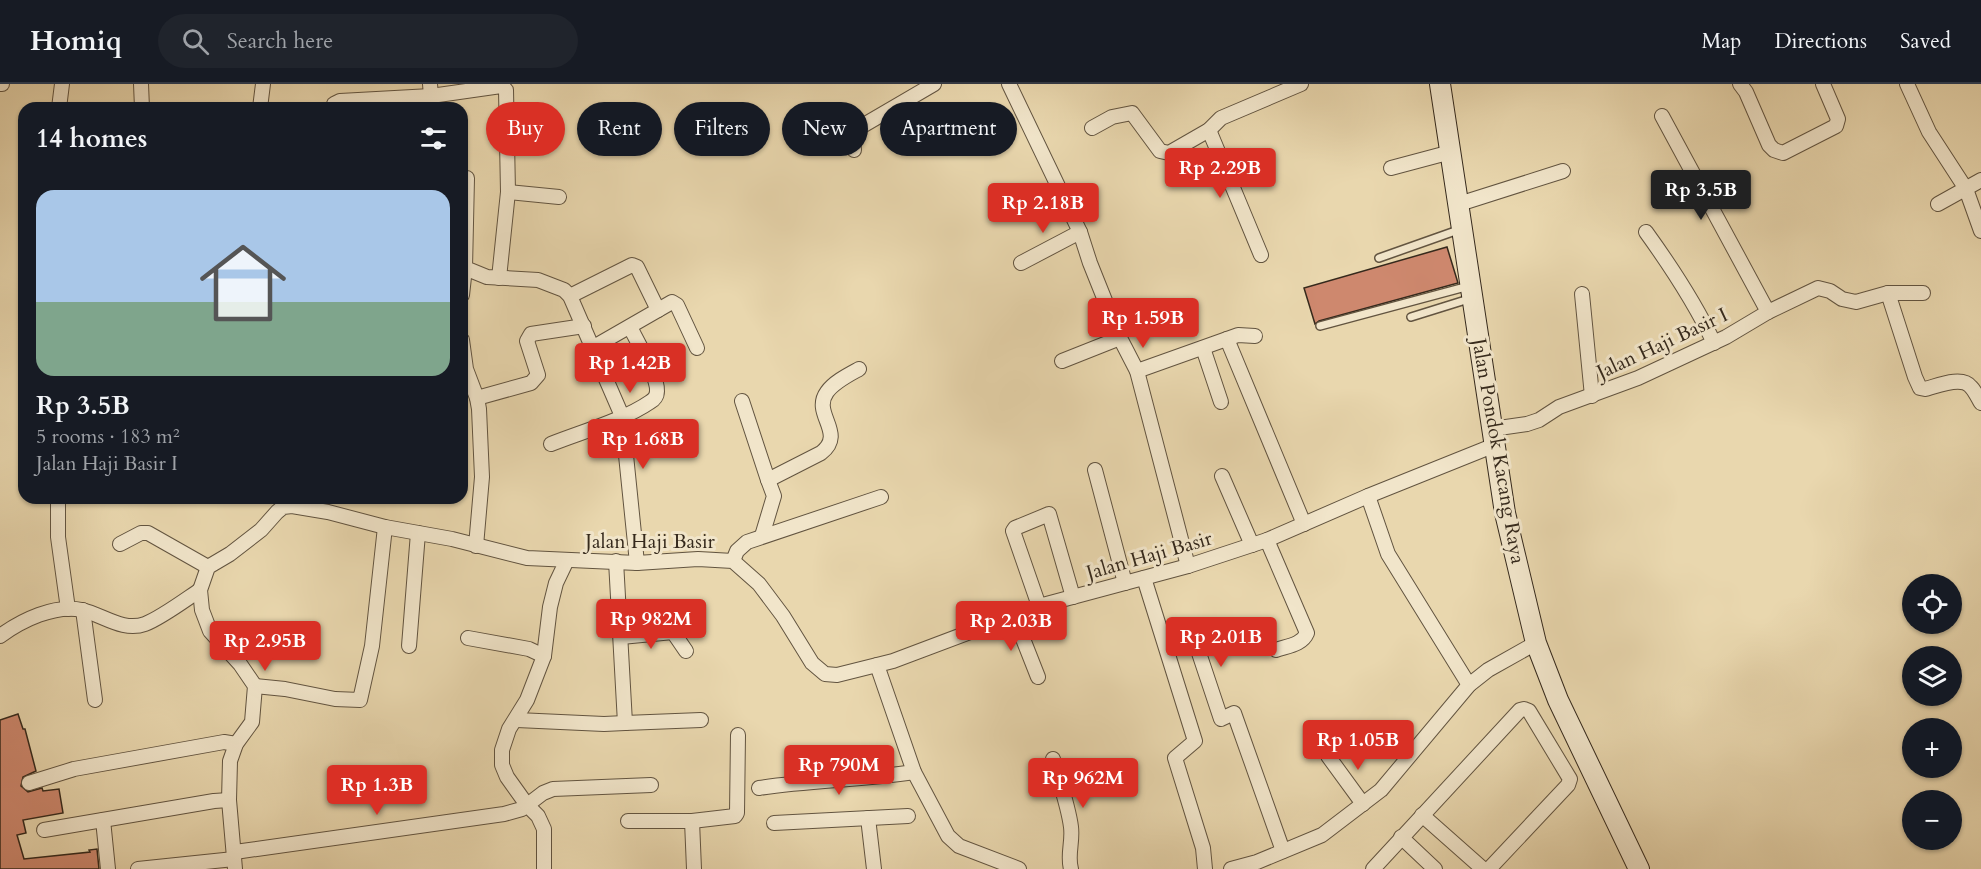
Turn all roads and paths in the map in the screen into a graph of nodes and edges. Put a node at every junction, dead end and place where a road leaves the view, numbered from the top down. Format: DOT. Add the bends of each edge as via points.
graph roads {
  1 [pos="62,84"];
  2 [pos="141,84"];
  3 [pos="153,84"];
  4 [pos="262,84"];
  5 [pos="934,84"];
  6 [pos="1009,84"];
  7 [pos="1301,84"];
  8 [pos="1440,84"];
  9 [pos="1740,84"];
  10 [pos="1823,84"];
  11 [pos="1907,84"];
  12 [pos="430,90"];
  13 [pos="60,102"];
  14 [pos="139,102"];
  15 [pos="260,102"];
  16 [pos="338,102"];
  17 [pos="1662,116"];
  18 [pos="868,123"];
  19 [pos="1092,128"];
  20 [pos="1209,130"];
  21 [pos="1451,152"];
  22 [pos="1391,168"];
  23 [pos="1563,171"];
  24 [pos="1981,180"];
  25 [pos="1966,189"];
  26 [pos="508,192"];
  27 [pos="559,196"];
  28 [pos="1459,204"];
  29 [pos="1938,204"];
  30 [pos="1463,228"];
  31 [pos="1981,231"];
  32 [pos="1080,232"];
  33 [pos="1646,232"];
  34 [pos="1261,255"];
  35 [pos="1379,258"];
  36 [pos="1021,263"];
  37 [pos="468,269"];
  38 [pos="499,278"];
  39 [pos="1473,291"];
  40 [pos="1888,293"];
  41 [pos="1923,293"];
  42 [pos="1582,294"];
  43 [pos="570,296"];
  44 [pos="658,310"];
  45 [pos="1768,312"];
  46 [pos="1411,317"];
  47 [pos="584,326"];
  48 [pos="1320,326"];
  49 [pos="630,327"];
  50 [pos="1255,336"];
  51 [pos="1120,338"];
  52 [pos="1227,339"];
  53 [pos="1714,343"];
  54 [pos="592,348"];
  55 [pos="697,348"];
  56 [pos="1203,348"];
  57 [pos="1062,362"];
  58 [pos="859,369"];
  59 [pos="1137,371"];
  60 [pos="468,374"];
  61 [pos="1592,396"];
  62 [pos="477,398"];
  63 [pos="742,401"];
  64 [pos="1221,402"];
  65 [pos="1981,403"];
  66 [pos="622,416"];
  67 [pos="1494,437"];
  68 [pos="551,444"];
  69 [pos="1095,470"];
  70 [pos="1222,476"];
  71 [pos="768,480"];
  72 [pos="1368,496"];
  73 [pos="881,497"];
  74 [pos="58,504"];
  75 [pos="281,504"];
  76 [pos="285,504"];
  77 [pos="330,504"];
  78 [pos="328,512"];
  79 [pos="1304,524"];
  80 [pos="385,527"];
  81 [pos="418,533"];
  82 [pos="762,536"];
  83 [pos="1267,540"];
  84 [pos="120,544"];
  85 [pos="1252,545"];
  86 [pos="476,546"];
  87 [pos="567,560"];
  88 [pos="616,561"];
  89 [pos="733,561"];
  90 [pos="637,563"];
  91 [pos="1188,566"];
  92 [pos="208,567"];
  93 [pos="1144,578"];
  94 [pos="1125,583"];
  95 [pos="200,590"];
  96 [pos="1073,597"];
  97 [pos="1040,606"];
  98 [pos="68,609"];
  99 [pos="83,610"];
  100 [pos="1014,616"];
  101 [pos="0,636"];
  102 [pos="621,637"];
  103 [pos="468,638"];
  104 [pos="1536,643"];
  105 [pos="1196,644"];
  106 [pos="409,646"];
  107 [pos="1276,650"];
  108 [pos="686,651"];
  109 [pos="544,656"];
  110 [pos="877,665"];
  111 [pos="1038,677"];
  112 [pos="1469,685"];
  113 [pos="255,686"];
  114 [pos="95,700"];
  115 [pos="517,720"];
  116 [pos="701,720"];
  117 [pos="625,723"];
  118 [pos="738,735"];
  119 [pos="236,744"];
  120 [pos="1328,756"];
  121 [pos="1053,759"];
  122 [pos="914,772"];
  123 [pos="29,783"];
  124 [pos="651,785"];
  125 [pos="759,788"];
  126 [pos="229,800"];
  127 [pos="1363,804"];
  128 [pos="528,805"];
  129 [pos="1422,815"];
  130 [pos="908,816"];
  131 [pos="868,819"];
  132 [pos="103,820"];
  133 [pos="628,821"];
  134 [pos="692,821"];
  135 [pos="774,823"];
  136 [pos="44,830"];
  137 [pos="1401,837"];
  138 [pos="1282,851"];
  139 [pos="234,860"];
  140 [pos="108,869"];
  141 [pos="138,869"];
  142 [pos="544,869"];
  143 [pos="694,869"];
  144 [pos="874,869"];
  145 [pos="1019,869"];
  146 [pos="1071,869"];
  147 [pos="1205,869"];
  148 [pos="1231,869"];
  149 [pos="1373,869"];
  150 [pos="1435,869"];
  151 [pos="1483,869"];
  152 [pos="1489,869"];
  153 [pos="1639,869"];
  1 -- 13 [label="street"];
  2 -- 3 [label="street"];
  2 -- 14 [label="street"];
  4 -- 15 [label="street"];
  5 -- 18 [label="street"];
  6 -- 32 [label="street"];
  7 -- 20 [label="street" via="1221,118"];
  8 -- 21 [label="main road, Jalan Pondok Kacang Raya"];
  9 -- 10 [label="street" via="1769,145 1783,153 1836,126 1838,119"];
  11 -- 25 [label="street" via="1929,132"];
  12 -- 16 [label="street"];
  12 -- 26 [label="street" via="505,88"];
  17 -- 45 [label="street"];
  19 -- 20 [label="street" via="1112,117 1132,113 1160,151 1169,153"];
  20 -- 34 [label="street"];
  21 -- 22 [label="street"];
  21 -- 28 [label="main road, Jalan Pondok Kacang Raya"];
  23 -- 28 [label="street"];
  24 -- 25 [label="street"];
  25 -- 29 [label="street"];
  25 -- 31 [label="street"];
  26 -- 27 [label="street"];
  26 -- 38 [label="street"];
  28 -- 30 [label="main road, Jalan Pondok Kacang Raya"];
  30 -- 35 [label="lane"];
  30 -- 39 [label="main road, Jalan Pondok Kacang Raya"];
  32 -- 36 [label="street"];
  32 -- 51 [label="street"];
  33 -- 53 [label="street" via="1675,272"];
  37 -- 38 [label="street"];
  38 -- 43 [label="street" via="538,280"];
  39 -- 46 [label="lane"];
  39 -- 48 [label="lane"];
  39 -- 67 [label="main road, Jalan Pondok Kacang Raya"];
  40 -- 41 [label="street"];
  40 -- 45 [label="street, Jalan Haji Basir I" via="1856,302 1818,288"];
  40 -- 65 [label="street" via="1920,388 1965,382"];
  42 -- 61 [label="street"];
  43 -- 44 [label="street" via="632,266 637,267"];
  43 -- 47 [label="street"];
  44 -- 49 [label="street"];
  44 -- 55 [label="street" via="675,302"];
  45 -- 53 [label="street, Jalan Haji Basir I"];
  47 -- 54 [label="street"];
  47 -- 62 [label="street" via="531,334 527,341 538,375 536,380"];
  49 -- 54 [label="street"];
  49 -- 66 [label="street" via="658,390 651,402"];
  50 -- 52 [label="street" via="1244,334"];
  51 -- 57 [label="street"];
  51 -- 59 [label="street"];
  52 -- 56 [label="street"];
  52 -- 79 [label="street"];
  53 -- 61 [label="street, Jalan Haji Basir I"];
  54 -- 66 [label="street"];
  56 -- 59 [label="street"];
  56 -- 64 [label="street"];
  58 -- 71 [label="street" via="832,386 823,400 822,411 832,438 828,448"];
  59 -- 91 [label="street"];
  60 -- 62 [label="street"];
  61 -- 67 [label="street, Jalan Haji Basir I"];
  62 -- 86 [label="street" via="482,477"];
  63 -- 71 [label="street"];
  66 -- 68 [label="street"];
  66 -- 90 [label="street"];
  67 -- 72 [label="street, Jalan Haji Basir"];
  67 -- 104 [label="main road, Jalan Pondok Kacang Raya" via="1505,513"];
  69 -- 94 [label="street"];
  70 -- 85 [label="street"];
  71 -- 82 [label="street" via="774,496"];
  72 -- 79 [label="street, Jalan Haji Basir"];
  72 -- 112 [label="street" via="1388,555"];
  73 -- 82 [label="street"];
  74 -- 98 [label="street" via="58,537"];
  75 -- 92 [label="street, Jalan Haji Basir" via="253,536"];
  76 -- 78 [label="street, Jalan Haji Basir"];
  77 -- 78 [label="street"];
  78 -- 80 [label="street, Jalan Haji Basir"];
  79 -- 83 [label="street, Jalan Haji Basir"];
  80 -- 81 [label="street, Jalan Haji Basir"];
  80 -- 113 [label="street" via="372,646 360,700"];
  81 -- 86 [label="street, Jalan Haji Basir"];
  81 -- 106 [label="street"];
  82 -- 89 [label="street" via="737,551"];
  83 -- 85 [label="street, Jalan Haji Basir"];
  83 -- 107 [label="street" via="1307,633 1299,643"];
  84 -- 92 [label="street" via="148,533"];
  85 -- 91 [label="street, Jalan Haji Basir"];
  86 -- 87 [label="street, Jalan Haji Basir" via="527,558"];
  87 -- 88 [label="street, Jalan Haji Basir"];
  87 -- 109 [label="street" via="550,607"];
  88 -- 90 [label="street, Jalan Haji Basir"];
  88 -- 102 [label="street"];
  89 -- 90 [label="street, Jalan Haji Basir"];
  89 -- 110 [label="street, Jalan Haji Basir" via="759,584 812,663 825,674 837,675"];
  91 -- 93 [label="street, Jalan Haji Basir"];
  92 -- 95 [label="street"];
  93 -- 94 [label="street, Jalan Haji Basir"];
  93 -- 147 [label="street" via="1195,741 1175,758 1203,848"];
  94 -- 96 [label="street, Jalan Haji Basir"];
  95 -- 99 [label="street" via="144,624 123,625"];
  95 -- 113 [label="street" via="210,631"];
  96 -- 97 [label="street, Jalan Haji Basir"];
  96 -- 97 [label="street" via="1049,514 1013,531"];
  97 -- 100 [label="street, Jalan Haji Basir"];
  98 -- 99 [label="street"];
  98 -- 101 [label="street" via="35,616"];
  99 -- 114 [label="street"];
  100 -- 110 [label="street, Jalan Haji Basir"];
  100 -- 111 [label="street"];
  102 -- 108 [label="street" via="673,632"];
  102 -- 117 [label="street"];
  103 -- 109 [label="street" via="529,649"];
  104 -- 112 [label="street"];
  104 -- 153 [label="main road, Jalan Pondok Kacang Raya" via="1558,700"];
  105 -- 138 [label="street" via="1221,719 1234,713"];
  109 -- 115 [label="street"];
  110 -- 122 [label="street"];
  112 -- 127 [label="street" via="1381,790"];
  113 -- 119 [label="street" via="252,722"];
  115 -- 117 [label="street"];
  115 -- 128 [label="street" via="509,729 502,765"];
  116 -- 117 [label="street"];
  118 -- 134 [label="street" via="737,813"];
  119 -- 123 [label="street" via="224,742 145,755 74,769"];
  119 -- 126 [label="street" via="230,761"];
  120 -- 127 [label="street"];
  121 -- 146 [label="street" via="1071,828"];
  122 -- 125 [label="street"];
  122 -- 145 [label="street" via="948,836 959,846"];
  124 -- 128 [label="street" via="554,789"];
  126 -- 132 [label="street"];
  126 -- 139 [label="street"];
  127 -- 138 [label="street" via="1322,835"];
  128 -- 139 [label="street" via="504,814"];
  128 -- 142 [label="street" via="544,828"];
  129 -- 137 [label="street"];
  129 -- 151 [label="street"];
  129 -- 152 [label="street" via="1520,710 1529,711 1570,779"];
  130 -- 131 [label="street"];
  131 -- 135 [label="street"];
  131 -- 144 [label="street"];
  132 -- 136 [label="street"];
  132 -- 140 [label="street"];
  133 -- 134 [label="street"];
  134 -- 143 [label="street"];
  137 -- 149 [label="street"];
  137 -- 150 [label="street"];
  138 -- 148 [label="street"];
  139 -- 141 [label="street"];
}
